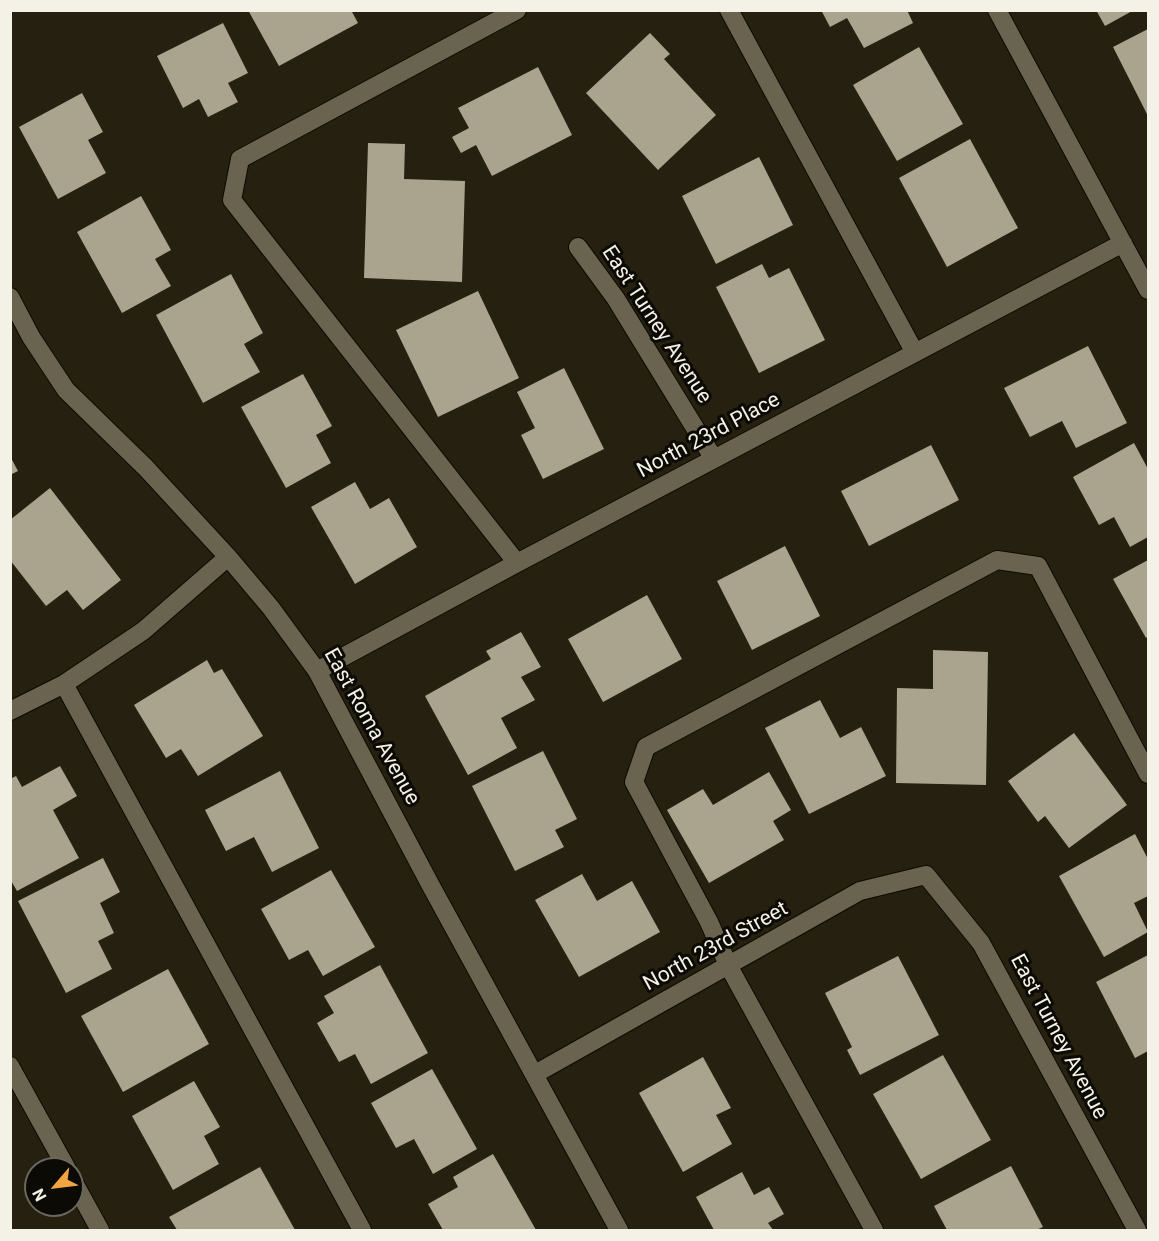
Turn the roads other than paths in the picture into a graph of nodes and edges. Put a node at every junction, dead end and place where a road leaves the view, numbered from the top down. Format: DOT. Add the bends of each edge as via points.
graph roads {
  1 [pos="517,10"];
  2 [pos="729,10"];
  3 [pos="997,10"];
  4 [pos="1124,243"];
  5 [pos="578,246"];
  6 [pos="1149,290"];
  7 [pos="10,297"];
  8 [pos="915,353"];
  9 [pos="714,459"];
  10 [pos="228,557"];
  11 [pos="517,563"];
  12 [pos="318,671"];
  13 [pos="64,684"];
  14 [pos="10,711"];
  15 [pos="1149,774"];
  16 [pos="926,875"];
  17 [pos="728,965"];
  18 [pos="10,1066"];
  19 [pos="534,1074"];
  20 [pos="60,1157"];
  21 [pos="84,1201"];
  22 [pos="100,1230"];
  23 [pos="362,1230"];
  24 [pos="619,1230"];
  25 [pos="874,1230"];
  26 [pos="1137,1230"];
  1 -- 11 [label="street" via="240,159 232,200"];
  2 -- 8 [label="street"];
  3 -- 4 [label="street"];
  4 -- 6 [label="street"];
  4 -- 8 [label="street, North 23rd Place"];
  5 -- 9 [label="street, East Turney Avenue" via="616,299"];
  7 -- 10 [label="street, East Roma Avenue" via="66,390 146,468"];
  8 -- 9 [label="street, North 23rd Place"];
  9 -- 11 [label="street, North 23rd Place"];
  10 -- 12 [label="street, East Roma Avenue"];
  10 -- 13 [label="street" via="143,631"];
  11 -- 12 [label="street, North 23rd Place"];
  12 -- 19 [label="street, East Roma Avenue"];
  13 -- 14 [label="street"];
  13 -- 23 [label="street"];
  15 -- 17 [label="street" via="1038,566 997,560 646,747 634,782 710,921"];
  16 -- 17 [label="street, North 23rd Street" via="860,891"];
  16 -- 26 [label="street, East Turney Avenue" via="981,943"];
  17 -- 19 [label="street, North 23rd Street"];
  17 -- 25 [label="street"];
  18 -- 20 [label="street"];
  19 -- 24 [label="street, East Roma Avenue"];
  21 -- 22 [label="street"];
}
